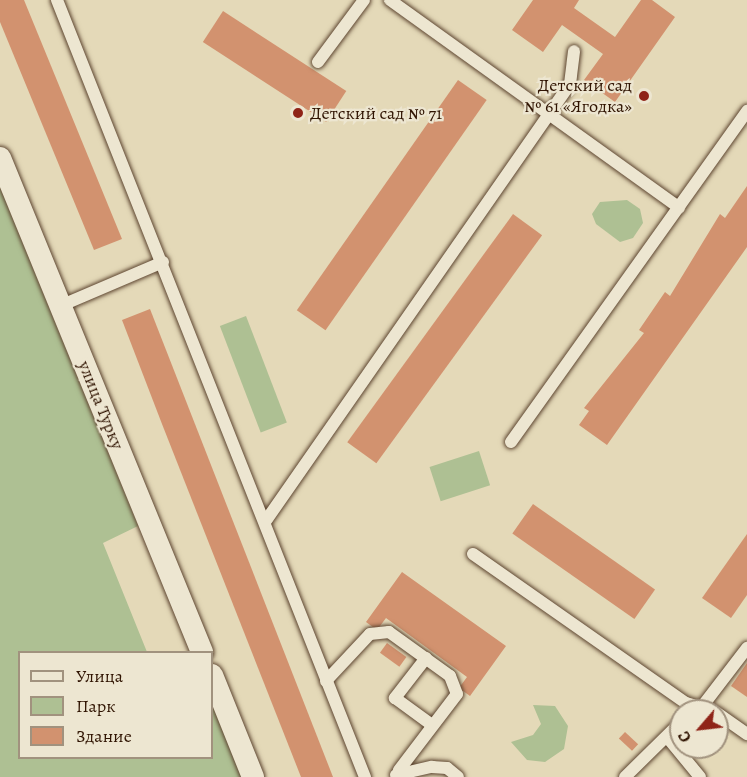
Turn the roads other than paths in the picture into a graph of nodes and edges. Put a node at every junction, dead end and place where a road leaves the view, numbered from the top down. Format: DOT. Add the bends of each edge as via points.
graph roads {
  1 [pos="57,0"];
  2 [pos="364,0"];
  3 [pos="390,0"];
  4 [pos="574,51"];
  5 [pos="318,62"];
  6 [pos="747,111"];
  7 [pos="549,114"];
  8 [pos="0,158"];
  9 [pos="679,208"];
  10 [pos="163,262"];
  11 [pos="60,306"];
  12 [pos="510,442"];
  13 [pos="265,522"];
  14 [pos="473,554"];
  15 [pos="747,648"];
  16 [pos="202,651"];
  17 [pos="426,658"];
  18 [pos="213,677"];
  19 [pos="326,681"];
  20 [pos="680,699"];
  21 [pos="715,699"];
  22 [pos="729,723"];
  23 [pos="432,725"];
  24 [pos="747,734"];
  25 [pos="667,737"];
  26 [pos="397,774"];
  27 [pos="253,777"];
  28 [pos="365,777"];
  29 [pos="458,777"];
  30 [pos="625,777"];
  31 [pos="700,777"];
  1 -- 10 [label="lane"];
  2 -- 5 [label="lane"];
  3 -- 7 [label="lane"];
  4 -- 7 [label="lane" via="570,84"];
  6 -- 9 [label="lane"];
  7 -- 9 [label="lane"];
  7 -- 13 [label="lane"];
  8 -- 11 [label="street, улица Турку"];
  9 -- 12 [label="lane"];
  10 -- 11 [label="lane"];
  10 -- 13 [label="lane"];
  11 -- 16 [label="street, улица Турку"];
  13 -- 19 [label="lane"];
  14 -- 20 [label="lane"];
  15 -- 21 [label="lane"];
  17 -- 19 [label="lane" via="388,632 370,634"];
  17 -- 23 [label="lane" via="450,676 457,694"];
  17 -- 23 [label="lane" via="395,698"];
  18 -- 27 [label="street"];
  19 -- 28 [label="lane"];
  22 -- 24 [label="lane"];
  23 -- 26 [label="lane"];
  25 -- 30 [label="lane"];
  25 -- 31 [label="lane"];
  26 -- 29 [label="lane" via="447,768"];
}
